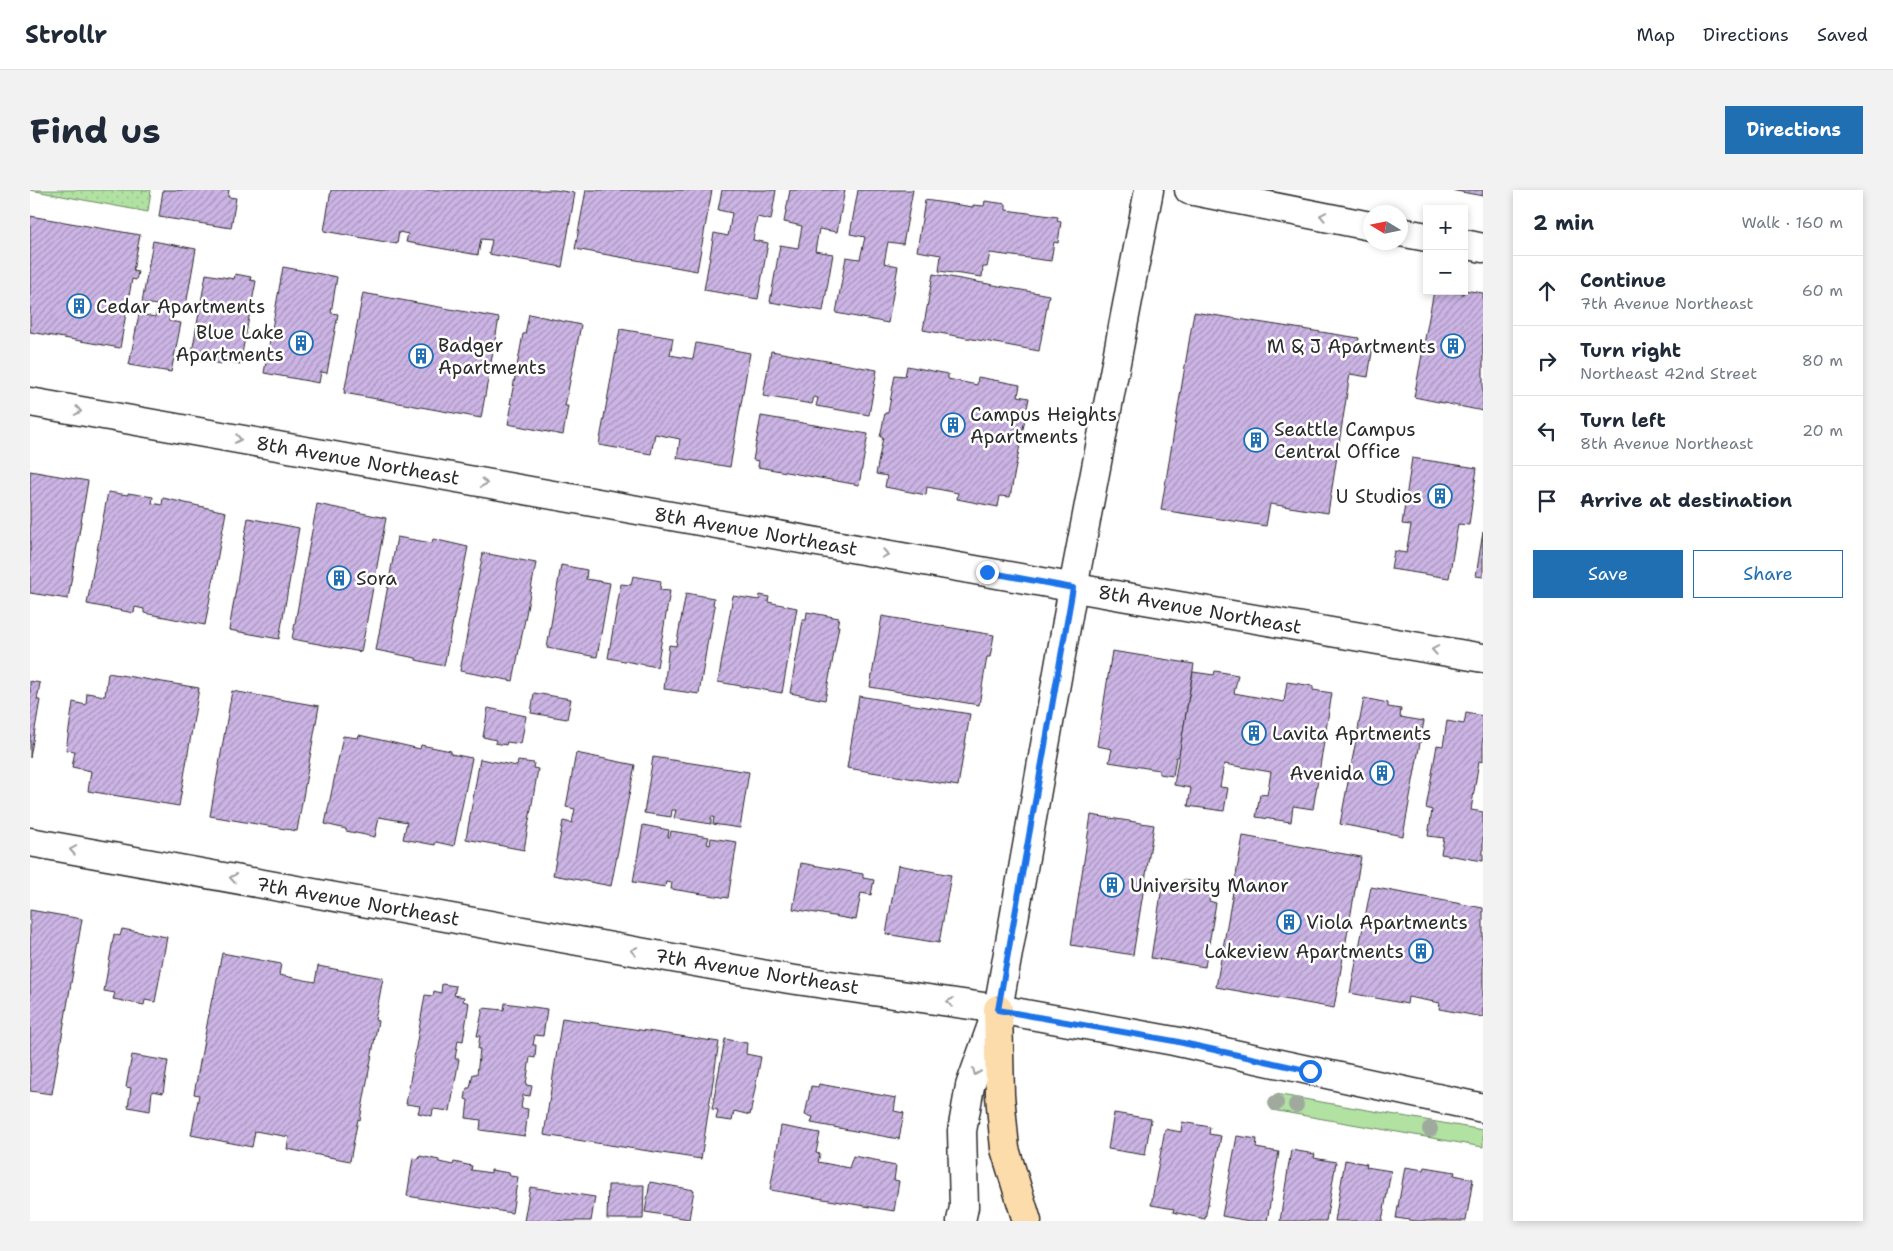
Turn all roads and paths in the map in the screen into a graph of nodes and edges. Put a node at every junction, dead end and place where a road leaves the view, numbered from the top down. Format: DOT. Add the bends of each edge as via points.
graph roads {
  1 [pos="1149,190"];
  2 [pos="1189,190"];
  3 [pos="1363,225"];
  4 [pos="1408,233"];
  5 [pos="1423,236"];
  6 [pos="1468,245"];
  7 [pos="1483,248"];
  8 [pos="30,402"];
  9 [pos="1073,588"];
  10 [pos="1483,658"];
  11 [pos="30,842"];
  12 [pos="998,1010"];
  13 [pos="1483,1108"];
  14 [pos="961,1221"];
  15 [pos="1027,1221"];
  1 -- 9 [label="street"];
  3 -- 2 [label="street, one-way"];
  4 -- 5 [label="street"];
  6 -- 7 [label="street"];
  8 -- 9 [label="street, 8th Avenue Northeast, one-way"];
  10 -- 9 [label="street, 8th Avenue Northeast, one-way"];
  9 -- 12 [label="street"];
  12 -- 11 [label="street, 7th Avenue Northeast, one-way" via="789,979"];
  12 -- 13 [label="street, 7th Avenue Northeast" via="1174,1041"];
  12 -- 14 [label="street, one-way" via="970,1086 962,1130 964,1207"];
  12 -- 15 [label="highway" via="1005,1149"];
}
